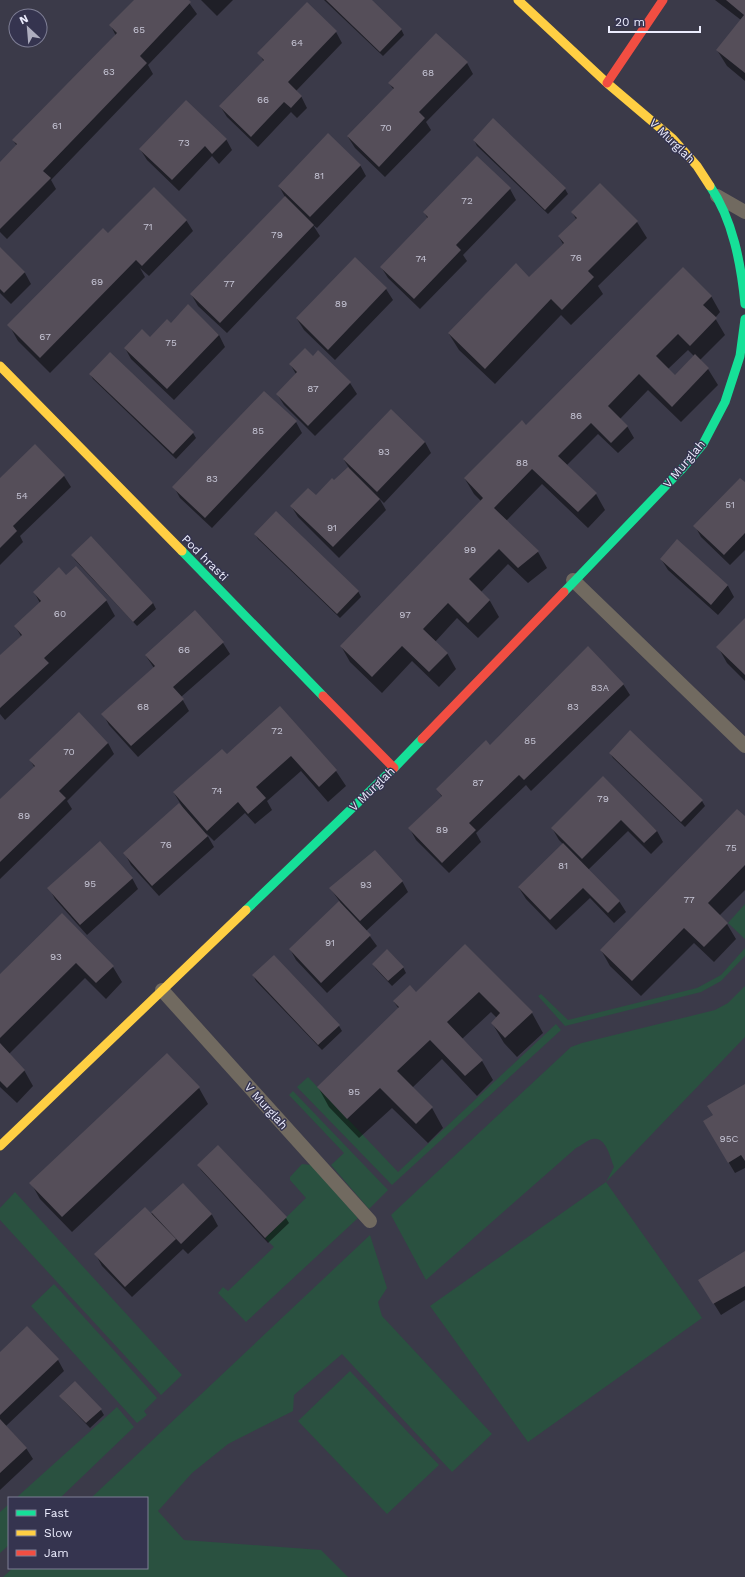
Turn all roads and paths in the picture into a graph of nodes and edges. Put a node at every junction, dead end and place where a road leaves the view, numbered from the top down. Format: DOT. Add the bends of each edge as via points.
graph roads {
  1 [pos="518,0"];
  2 [pos="663,0"];
  3 [pos="607,83"];
  4 [pos="717,196"];
  5 [pos="745,212"];
  6 [pos="745,304"];
  7 [pos="745,318"];
  8 [pos="0,366"];
  9 [pos="574,580"];
  10 [pos="745,746"];
  11 [pos="394,768"];
  12 [pos="162,990"];
  13 [pos="0,1146"];
  14 [pos="370,1221"];
  1 -- 3 [label="street, V Murglah"];
  2 -- 3 [label="street"];
  3 -- 4 [label="street, V Murglah" via="672,139 697,166"];
  4 -- 5 [label="lane"];
  4 -- 6 [label="street, V Murglah" via="742,271"];
  7 -- 9 [label="street, V Murglah" via="740,356 725,402 703,444"];
  8 -- 11 [label="street, Pod hrasti"];
  9 -- 10 [label="lane"];
  9 -- 11 [label="street, V Murglah"];
  11 -- 12 [label="street, V Murglah"];
  12 -- 13 [label="street, V Murglah"];
  12 -- 14 [label="lane, V Murglah"];
}
